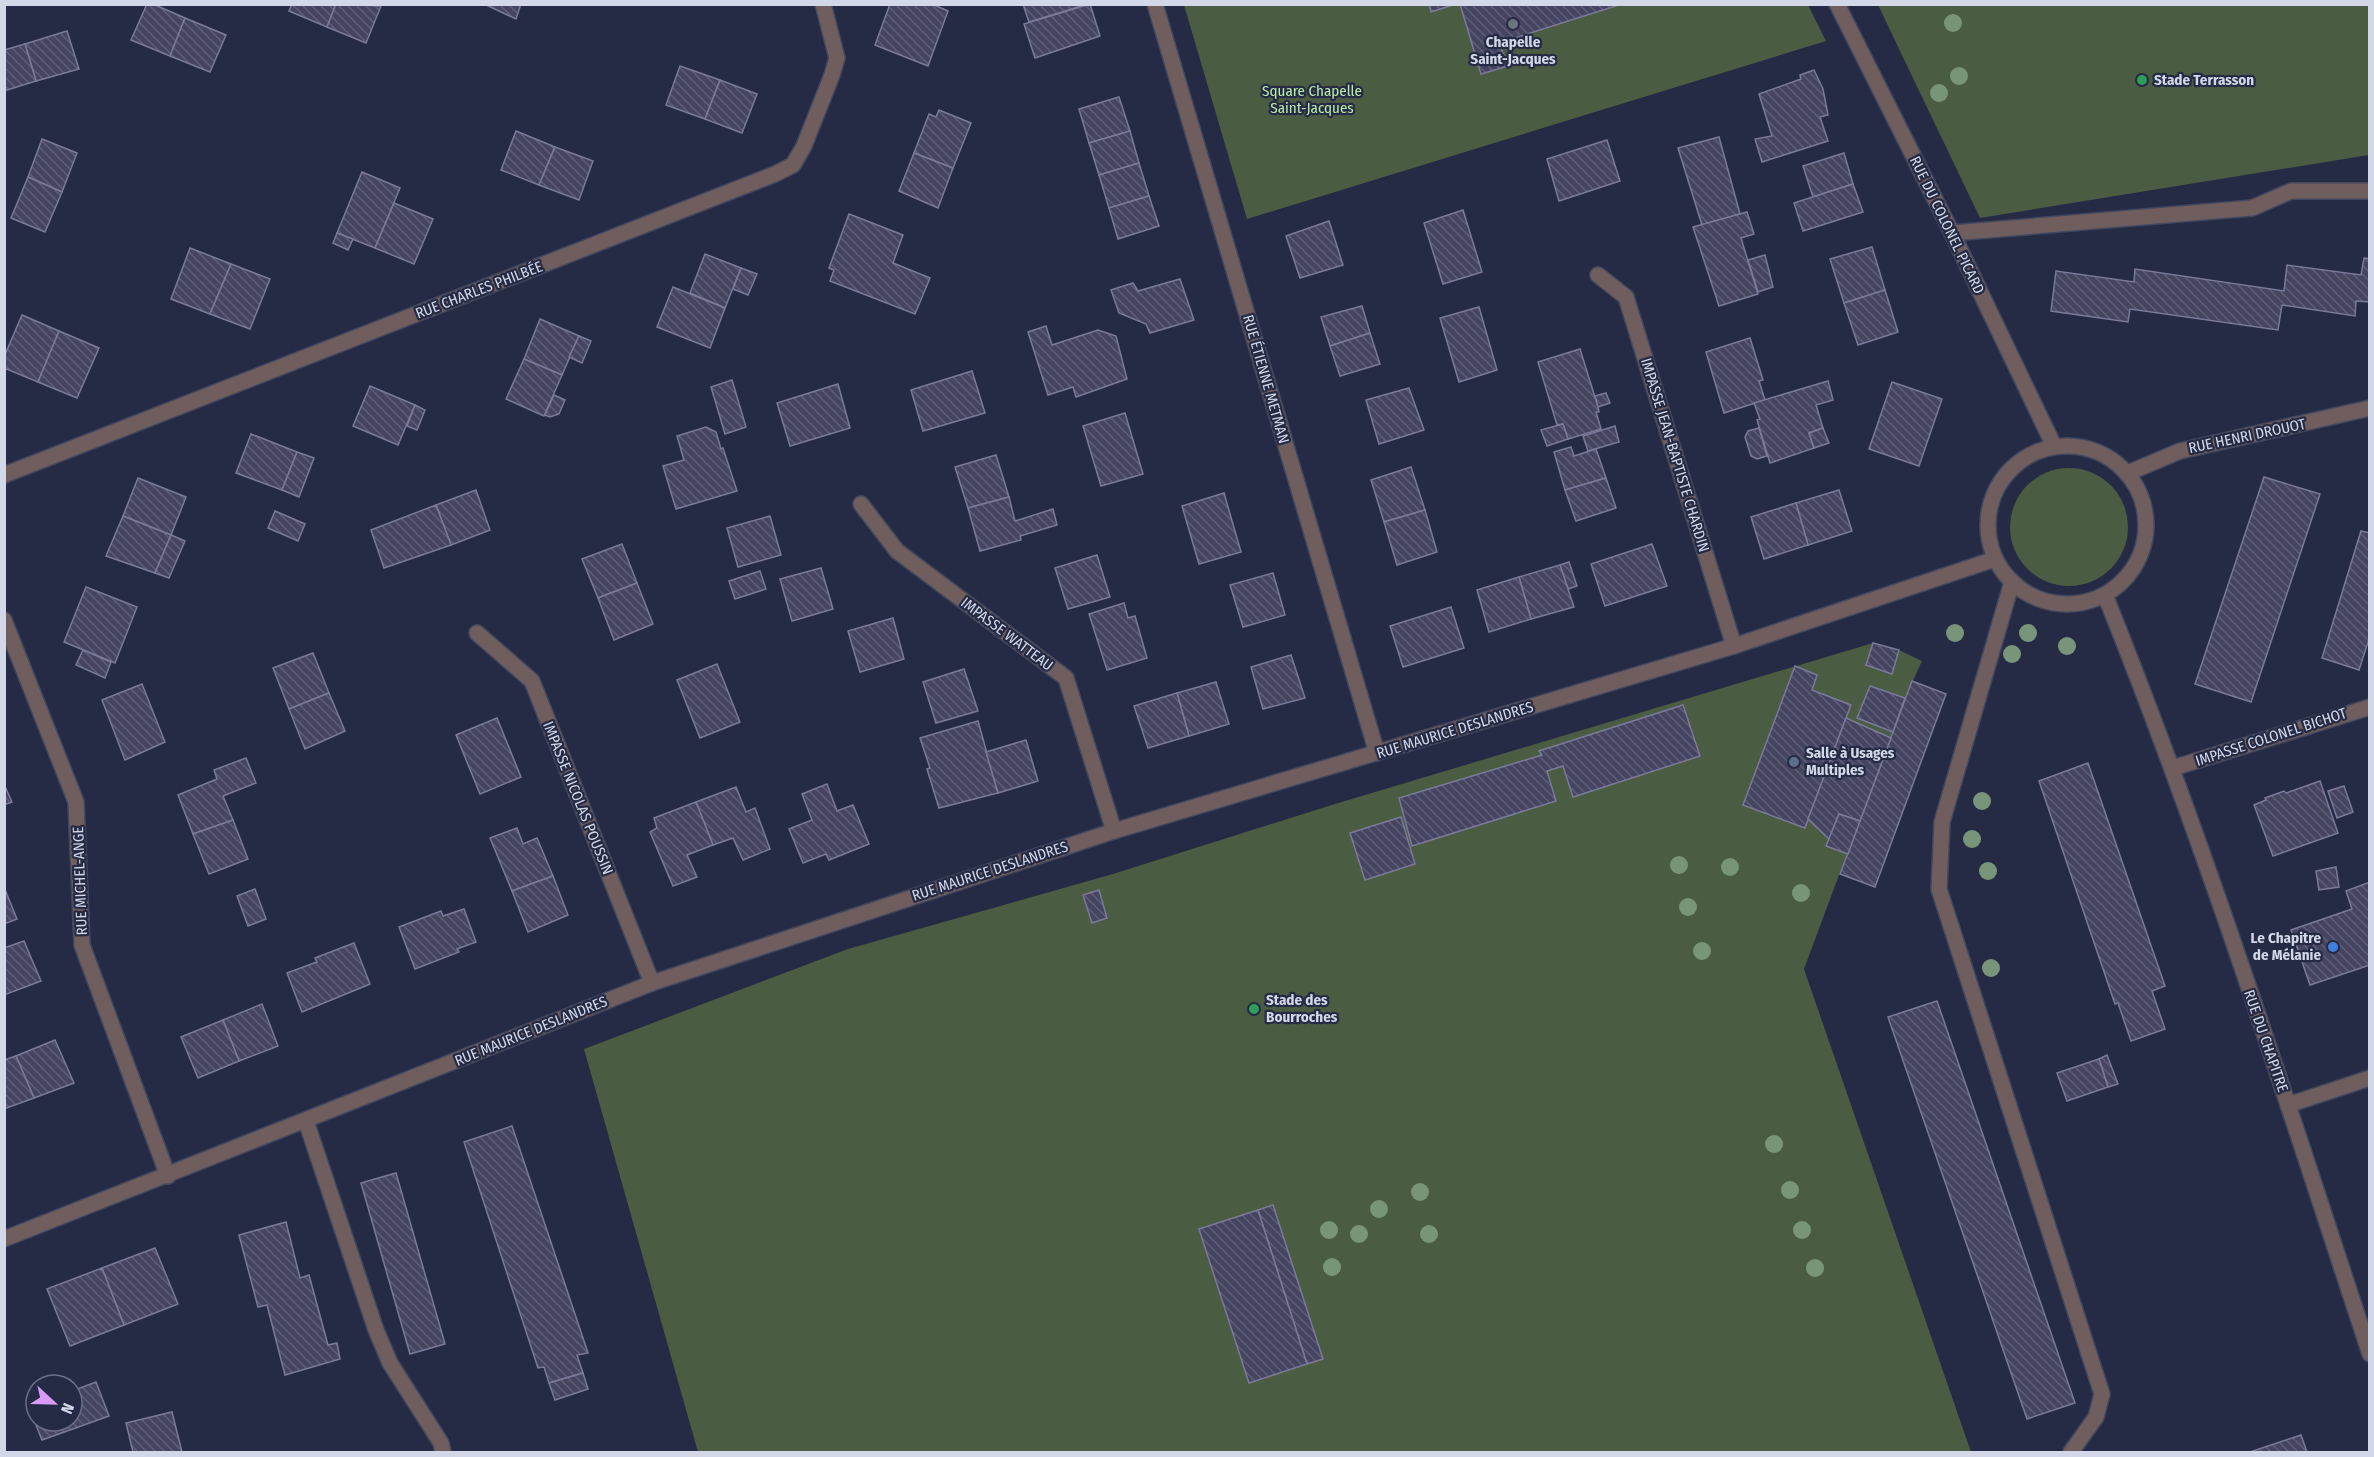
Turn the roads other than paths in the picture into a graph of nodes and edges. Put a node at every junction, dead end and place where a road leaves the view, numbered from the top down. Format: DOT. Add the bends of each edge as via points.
graph roads {
  1 [pos="823,4"];
  2 [pos="1155,4"];
  3 [pos="1837,4"];
  4 [pos="2370,191"];
  5 [pos="1952,233"];
  6 [pos="1598,275"];
  7 [pos="2370,408"];
  8 [pos="2054,446"];
  9 [pos="2128,473"];
  10 [pos="4,475"];
  11 [pos="861,504"];
  12 [pos="1995,559"];
  13 [pos="2012,582"];
  14 [pos="2104,595"];
  15 [pos="4,620"];
  16 [pos="477,633"];
  17 [pos="1734,646"];
  18 [pos="2370,707"];
  19 [pos="1377,753"];
  20 [pos="2173,768"];
  21 [pos="1114,831"];
  22 [pos="652,982"];
  23 [pos="2370,1078"];
  24 [pos="2288,1105"];
  25 [pos="306,1121"];
  26 [pos="168,1176"];
  27 [pos="4,1239"];
  28 [pos="2370,1354"];
  29 [pos="443,1452"];
  30 [pos="2071,1452"];
  1 -- 10 [label="street, RUE CHARLES PHILBÉE" via="837,58 804,146 792,165"];
  2 -- 19 [label="street, RUE ÉTIENNE METMAN"];
  3 -- 5 [label="street, RUE DU COLONEL PICARD"];
  4 -- 5 [label="street" via="2291,191 2252,208"];
  5 -- 8 [label="street, RUE DU COLONEL PICARD"];
  6 -- 17 [label="street, IMPASSE JEAN-BAPTISTE CHARDIN" via="1626,297"];
  7 -- 9 [label="street, RUE HENRI DROUOT" via="2180,451"];
  8 -- 9 [label="street" via="2081,446 2107,456"];
  8 -- 12 [label="street" via="2024,459 1997,488 1989,512 1989,536"];
  9 -- 14 [label="street" via="2140,493 2146,515 2145,539 2138,562 2124,581"];
  11 -- 21 [label="street, IMPASSE WATTEAU" via="897,551 1066,678"];
  12 -- 13 [label="street"];
  12 -- 17 [label="street, RUE MAURICE DESLANDRES"];
  13 -- 14 [label="street" via="2032,597 2056,604 2081,603"];
  13 -- 30 [label="street" via="1942,822 1939,889 2102,1394 2097,1417"];
  14 -- 20 [label="street, RUE DU CHAPITRE"];
  15 -- 26 [label="street, RUE MICHEL-ANGE" via="76,802 82,945"];
  16 -- 22 [label="street, IMPASSE NICOLAS POUSSIN" via="532,681"];
  17 -- 19 [label="street, RUE MAURICE DESLANDRES"];
  18 -- 20 [label="street, IMPASSE COLONEL BICHOT"];
  19 -- 21 [label="street, RUE MAURICE DESLANDRES"];
  20 -- 24 [label="street, RUE DU CHAPITRE"];
  21 -- 22 [label="street, RUE MAURICE DESLANDRES"];
  22 -- 25 [label="street, RUE MAURICE DESLANDRES"];
  23 -- 24 [label="street"];
  24 -- 28 [label="street, RUE DU CHAPITRE"];
  25 -- 26 [label="street, RUE MAURICE DESLANDRES"];
  25 -- 29 [label="street" via="390,1364"];
  26 -- 27 [label="street, RUE MAURICE DESLANDRES"];
}
